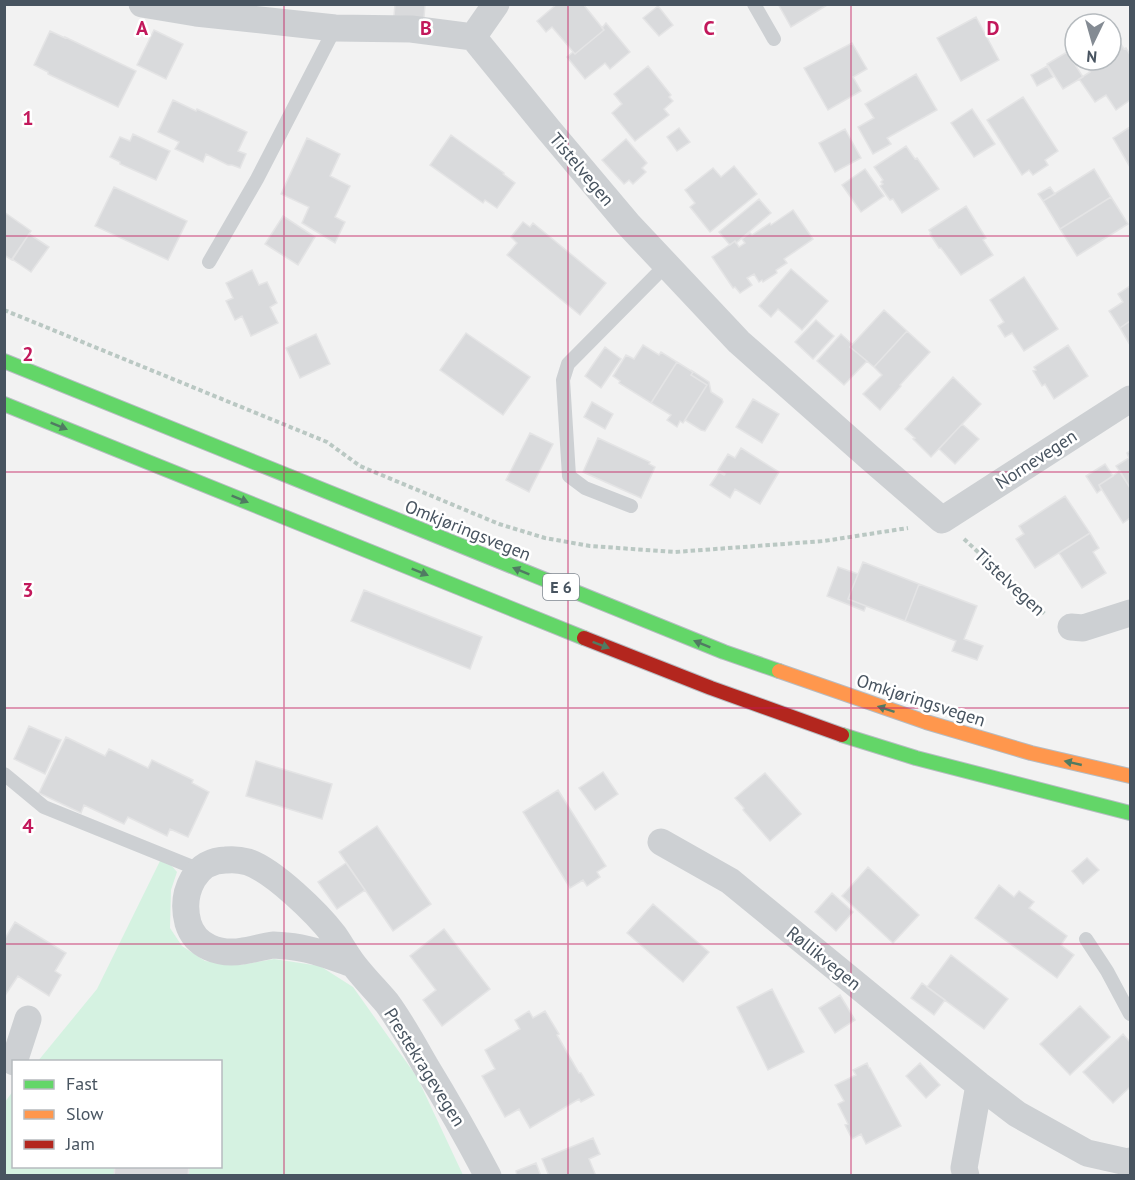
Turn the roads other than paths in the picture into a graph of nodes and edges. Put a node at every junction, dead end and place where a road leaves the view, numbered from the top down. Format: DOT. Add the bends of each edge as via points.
graph roads {
  1 [pos="142,4"];
  2 [pos="496,4"];
  3 [pos="754,4"];
  4 [pos="335,27"];
  5 [pos="473,37"];
  6 [pos="774,39"];
  7 [pos="209,262"];
  8 [pos="666,265"];
  9 [pos="4,362"];
  10 [pos="1131,399"];
  11 [pos="4,404"];
  12 [pos="631,506"];
  13 [pos="951,528"];
  14 [pos="1131,613"];
  15 [pos="1071,627"];
  16 [pos="4,774"];
  17 [pos="1131,776"];
  18 [pos="1131,813"];
  19 [pos="661,842"];
  20 [pos="200,870"];
  21 [pos="1086,939"];
  22 [pos="353,964"];
  23 [pos="1131,1014"];
  24 [pos="28,1019"];
  25 [pos="15,1060"];
  26 [pos="978,1085"];
  27 [pos="1131,1161"];
  28 [pos="488,1176"];
  29 [pos="966,1176"];
  1 -- 4 [label="street" via="196,14"];
  2 -- 5 [label="street"];
  3 -- 6 [label="lane"];
  4 -- 5 [label="street" via="411,29"];
  4 -- 7 [label="lane" via="257,179"];
  5 -- 8 [label="street, Tistelvegen"];
  8 -- 12 [label="lane" via="568,364 563,380 569,476 585,488"];
  8 -- 13 [label="street, Tistelvegen" via="739,342"];
  17 -- 9 [label="highway, Omkjøringsvegen / E 6, one-way" via="1031,753 926,722 724,652"];
  10 -- 13 [label="street, Nornevegen"];
  11 -- 18 [label="highway, E 6, one-way" via="574,634 812,725 916,758"];
  14 -- 15 [label="street" via="1083,628"];
  16 -- 20 [label="lane" via="44,807"];
  19 -- 26 [label="street, Røllikvegen" via="730,881"];
  20 -- 22 [label="street, Prestekragevegen" via="222,860 256,865 307,905"];
  20 -- 22 [label="street" via="188,890 186,915 190,930 207,947 228,953 274,945 297,947"];
  21 -- 23 [label="lane"];
  22 -- 28 [label="street, Prestekragevegen" via="388,1004"];
  24 -- 25 [label="street"];
  26 -- 27 [label="street, Røllikvegen" via="1017,1114 1087,1153"];
  26 -- 29 [label="street" via="964,1168"];
}
